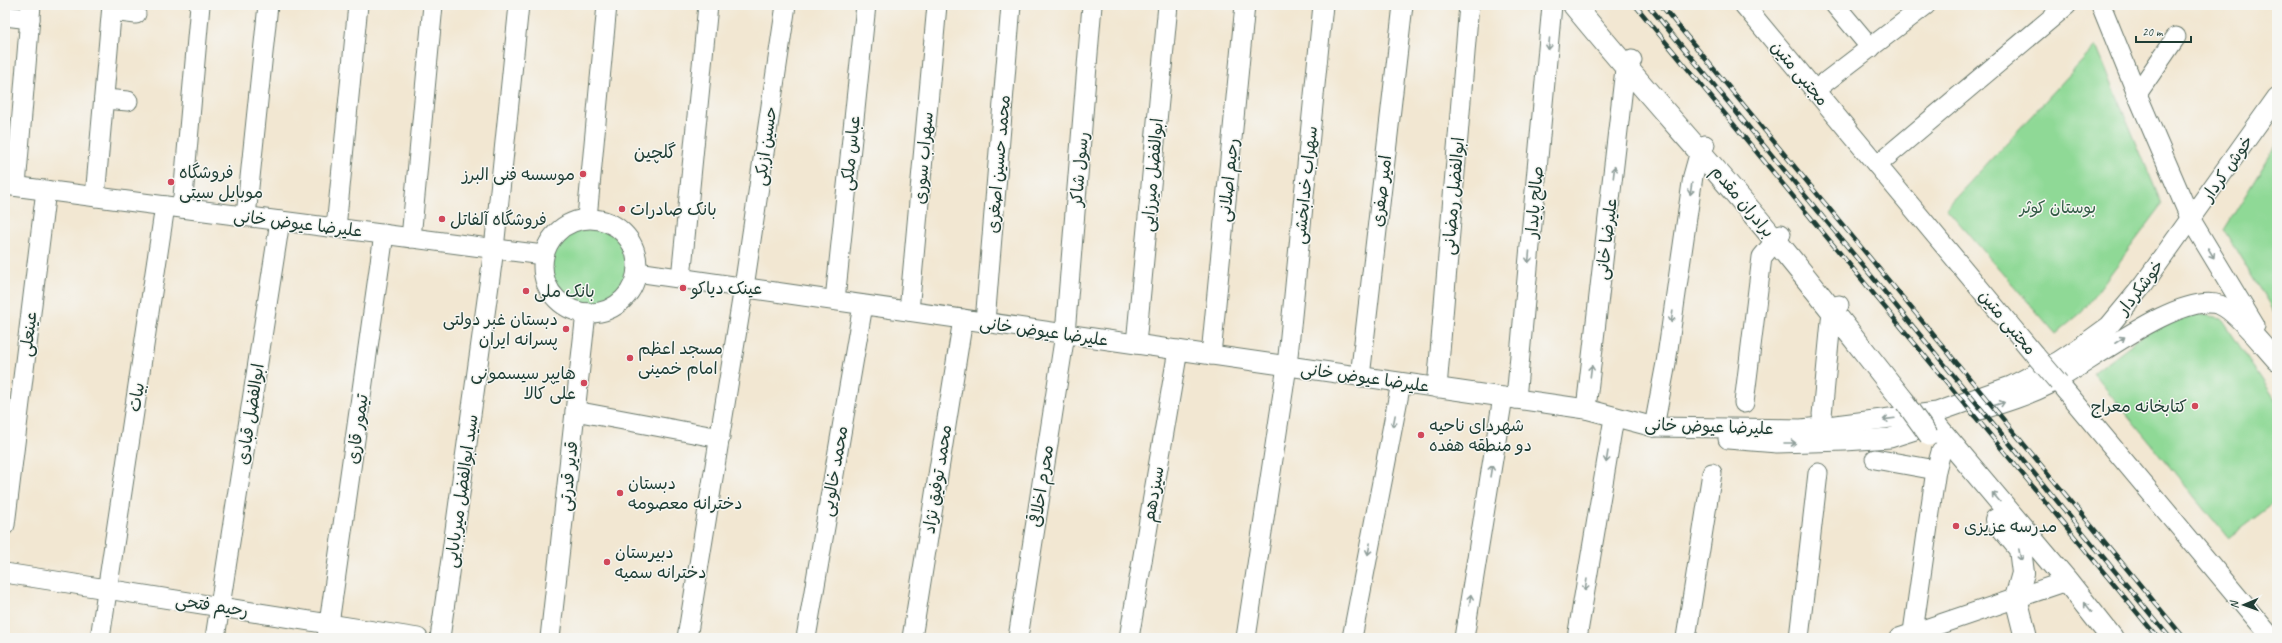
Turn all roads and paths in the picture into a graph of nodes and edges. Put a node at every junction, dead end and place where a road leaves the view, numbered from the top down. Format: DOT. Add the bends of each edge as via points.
graph roads {
  1 [pos="200,5"];
  2 [pos="268,5"];
  3 [pos="358,5"];
  4 [pos="433,5"];
  5 [pos="519,5"];
  6 [pos="608,5"];
  7 [pos="708,5"];
  8 [pos="786,5"];
  9 [pos="866,5"];
  10 [pos="937,5"];
  11 [pos="1011,5"];
  12 [pos="1092,5"];
  13 [pos="1168,5"];
  14 [pos="1245,5"];
  15 [pos="1323,5"];
  16 [pos="1403,5"];
  17 [pos="1469,5"];
  18 [pos="1552,5"];
  19 [pos="1574,5"];
  20 [pos="1587,5"];
  21 [pos="1744,5"];
  22 [pos="1835,5"];
  23 [pos="1926,5"];
  24 [pos="2068,5"];
  25 [pos="2101,5"];
  26 [pos="112,8"];
  27 [pos="30,12"];
  28 [pos="136,14"];
  29 [pos="5,16"];
  30 [pos="2176,37"];
  31 [pos="1871,48"];
  32 [pos="1629,64"];
  33 [pos="1815,90"];
  34 [pos="2137,94"];
  35 [pos="2277,97"];
  36 [pos="104,99"];
  37 [pos="128,101"];
  38 [pos="1702,148"];
  39 [pos="1877,165"];
  40 [pos="11,185"];
  41 [pos="46,190"];
  42 [pos="95,197"];
  43 [pos="174,207"];
  44 [pos="246,216"];
  45 [pos="587,218"];
  46 [pos="2191,220"];
  47 [pos="280,221"];
  48 [pos="336,228"];
  49 [pos="384,234"];
  50 [pos="1778,237"];
  51 [pos="411,238"];
  52 [pos="494,249"];
  53 [pos="543,255"];
  54 [pos="637,272"];
  55 [pos="681,278"];
  56 [pos="744,287"];
  57 [pos="835,300"];
  58 [pos="863,305"];
  59 [pos="1835,308"];
  60 [pos="909,311"];
  61 [pos="586,313"];
  62 [pos="963,319"];
  63 [pos="985,322"];
  64 [pos="1065,334"];
  65 [pos="1136,344"];
  66 [pos="1178,350"];
  67 [pos="2084,354"];
  68 [pos="1211,355"];
  69 [pos="2277,361"];
  70 [pos="1287,366"];
  71 [pos="1360,376"];
  72 [pos="1401,382"];
  73 [pos="1437,388"];
  74 [pos="1510,398"];
  75 [pos="1909,401"];
  76 [pos="1744,403"];
  77 [pos="1586,409"];
  78 [pos="575,411"];
  79 [pos="1822,415"];
  80 [pos="1614,418"];
  81 [pos="1654,427"];
  82 [pos="720,438"];
  83 [pos="1939,446"];
  84 [pos="1874,459"];
  85 [pos="1712,473"];
  86 [pos="1818,473"];
  87 [pos="5,525"];
  88 [pos="5,573"];
  89 [pos="2067,581"];
  90 [pos="108,589"];
  91 [pos="2016,598"];
  92 [pos="220,607"];
  93 [pos="328,631"];
  94 [pos="1906,635"];
  95 [pos="100,638"];
  96 [pos="215,638"];
  97 [pos="418,638"];
  98 [pos="440,638"];
  99 [pos="550,638"];
  100 [pos="686,638"];
  101 [pos="806,638"];
  102 [pos="912,638"];
  103 [pos="1018,638"];
  104 [pos="1129,638"];
  105 [pos="1246,638"];
  106 [pos="1352,638"];
  107 [pos="1464,638"];
  108 [pos="1577,638"];
  109 [pos="1686,638"];
  110 [pos="1799,638"];
  111 [pos="2026,638"];
  112 [pos="2112,638"];
  113 [pos="2272,638"];
  1 -- 43 [label="street, بیات"];
  2 -- 44 [label="street"];
  3 -- 48 [label="street"];
  4 -- 51 [label="street"];
  5 -- 52 [label="street, سید ابوالفضل میربابایی"];
  6 -- 45 [label="street"];
  7 -- 55 [label="street"];
  8 -- 56 [label="street, حسین ازبکی"];
  9 -- 57 [label="street, عباس ملکی"];
  10 -- 60 [label="street, سهراب سوری"];
  11 -- 63 [label="street, محمد حسین اصغری"];
  12 -- 64 [label="street, رسول شاکر"];
  13 -- 65 [label="street, ابوالفضل میرزایی"];
  14 -- 68 [label="street, رحیم اصلانی"];
  15 -- 70 [label="street, سهراب خدابخشی"];
  16 -- 71 [label="street, امیر صفری"];
  17 -- 73 [label="street, ابوالفضل رمضانی"];
  18 -- 74 [label="street, صالح پایدار, one-way"];
  19 -- 32 [label="main road, برادران مقدم"];
  20 -- 32 [label="main road, برادران مقدم"];
  21 -- 33 [label="street, مجتبی متین"];
  22 -- 31 [label="street"];
  23 -- 31 [label="street"];
  24 -- 39 [label="street"];
  25 -- 34 [label="street"];
  26 -- 28 [label="street"];
  26 -- 36 [label="street"];
  27 -- 29 [label="street"];
  27 -- 40 [label="street"];
  30 -- 34 [label="street"];
  31 -- 33 [label="street"];
  32 -- 38 [label="main road, برادران مقدم"];
  77 -- 32 [label="street, علیرضا خانی, one-way"];
  33 -- 39 [label="street, مجتبی متین"];
  34 -- 46 [label="street"];
  35 -- 46 [label="street, خوش کردار"];
  36 -- 37 [label="street"];
  36 -- 42 [label="street"];
  38 -- 50 [label="main road, برادران مقدم"];
  38 -- 81 [label="street, one-way" via="1693,176"];
  39 -- 113 [label="street, مجتبی متین, bridge"];
  40 -- 41 [label="street, علیرضا عیوض خانی"];
  41 -- 42 [label="street, علیرضا عیوض خانی"];
  41 -- 87 [label="street, عینعلی"];
  42 -- 43 [label="street, علیرضا عیوض خانی"];
  43 -- 44 [label="street, علیرضا عیوض خانی"];
  43 -- 90 [label="street, بیات"];
  44 -- 47 [label="street, علیرضا عیوض خانی"];
  45 -- 53 [label="street" via="559,229 549,241"];
  45 -- 54 [label="street" via="614,224 624,233 632,245"];
  46 -- 67 [label="street, خوشکردار" via="2143,285"];
  46 -- 69 [label="street, one-way"];
  47 -- 48 [label="street, علیرضا عیوض خانی"];
  47 -- 92 [label="street, ابوالفضل قبادی"];
  48 -- 49 [label="street, علیرضا عیوض خانی"];
  49 -- 51 [label="street, علیرضا عیوض خانی"];
  49 -- 93 [label="street, تیمور قاری"];
  50 -- 59 [label="main road, برادران مقدم"];
  50 -- 76 [label="street" via="1762,257"];
  51 -- 52 [label="street, علیرضا عیوض خانی"];
  52 -- 53 [label="street, علیرضا عیوض خانی"];
  52 -- 98 [label="street, سید ابوالفضل میربابایی"];
  53 -- 61 [label="street" via="542,269 551,294 567,307"];
  54 -- 55 [label="street, علیرضا عیوض خانی"];
  54 -- 61 [label="street" via="633,286 625,298 614,307"];
  55 -- 56 [label="street, علیرضا عیوض خانی"];
  56 -- 57 [label="street, علیرضا عیوض خانی"];
  56 -- 82 [label="street, حسین ازبکی"];
  57 -- 58 [label="street, علیرضا عیوض خانی"];
  58 -- 60 [label="street, علیرضا عیوض خانی"];
  58 -- 101 [label="street, محمد خالویی"];
  59 -- 75 [label="main road, برادران مقدم"];
  59 -- 79 [label="street"];
  60 -- 62 [label="street, علیرضا عیوض خانی"];
  61 -- 78 [label="street, قدیر قدرتی"];
  62 -- 63 [label="street, علیرضا عیوض خانی"];
  62 -- 102 [label="street, محمد توفیق ‌نژاد"];
  63 -- 64 [label="street, علیرضا عیوض خانی"];
  64 -- 65 [label="street, علیرضا عیوض خانی"];
  64 -- 103 [label="street, محرم اخلاقی"];
  65 -- 66 [label="street, علیرضا عیوض خانی"];
  66 -- 68 [label="street, علیرضا عیوض خانی"];
  66 -- 104 [label="street, سیزدهم"];
  67 -- 69 [label="street, one-way" via="2185,307 2211,304 2220,305 2231,311"];
  67 -- 81 [label="street, علیرضا عیوض خانی" via="2059,360 2011,386 1937,412 1801,429"];
  68 -- 70 [label="street, علیرضا عیوض خانی"];
  70 -- 71 [label="street, علیرضا عیوض خانی"];
  70 -- 105 [label="street, سهراب خدابخشی"];
  71 -- 72 [label="street, علیرضا عیوض خانی"];
  72 -- 73 [label="street, علیرضا عیوض خانی"];
  72 -- 106 [label="street, one-way"];
  73 -- 74 [label="street, علیرضا عیوض خانی"];
  74 -- 77 [label="street, علیرضا عیوض خانی"];
  107 -- 74 [label="street, صالح پایدار, one-way"];
  75 -- 83 [label="street, bridge"];
  77 -- 80 [label="street, علیرضا عیوض خانی"];
  78 -- 82 [label="street"];
  78 -- 99 [label="street, قدیر قدرتی"];
  80 -- 81 [label="street, علیرضا عیوض خانی"];
  80 -- 108 [label="street, one-way"];
  82 -- 100 [label="street, حسین ازبکی"];
  83 -- 84 [label="street"];
  89 -- 83 [label="main road, one-way"];
  83 -- 91 [label="main road, one-way" via="2020,549 2023,572"];
  83 -- 94 [label="street"];
  85 -- 109 [label="street"];
  86 -- 110 [label="street"];
  88 -- 90 [label="street, رحیم فتحی"];
  89 -- 91 [label="street"];
  112 -- 89 [label="main road, one-way"];
  90 -- 92 [label="street, رحیم فتحی"];
  90 -- 95 [label="street, بیات"];
  91 -- 94 [label="street"];
  91 -- 111 [label="main road"];
  92 -- 93 [label="street, رحیم فتحی"];
  92 -- 96 [label="street, ابوالفضل قبادی"];
  93 -- 97 [label="street, رحیم فتحی"];
}
